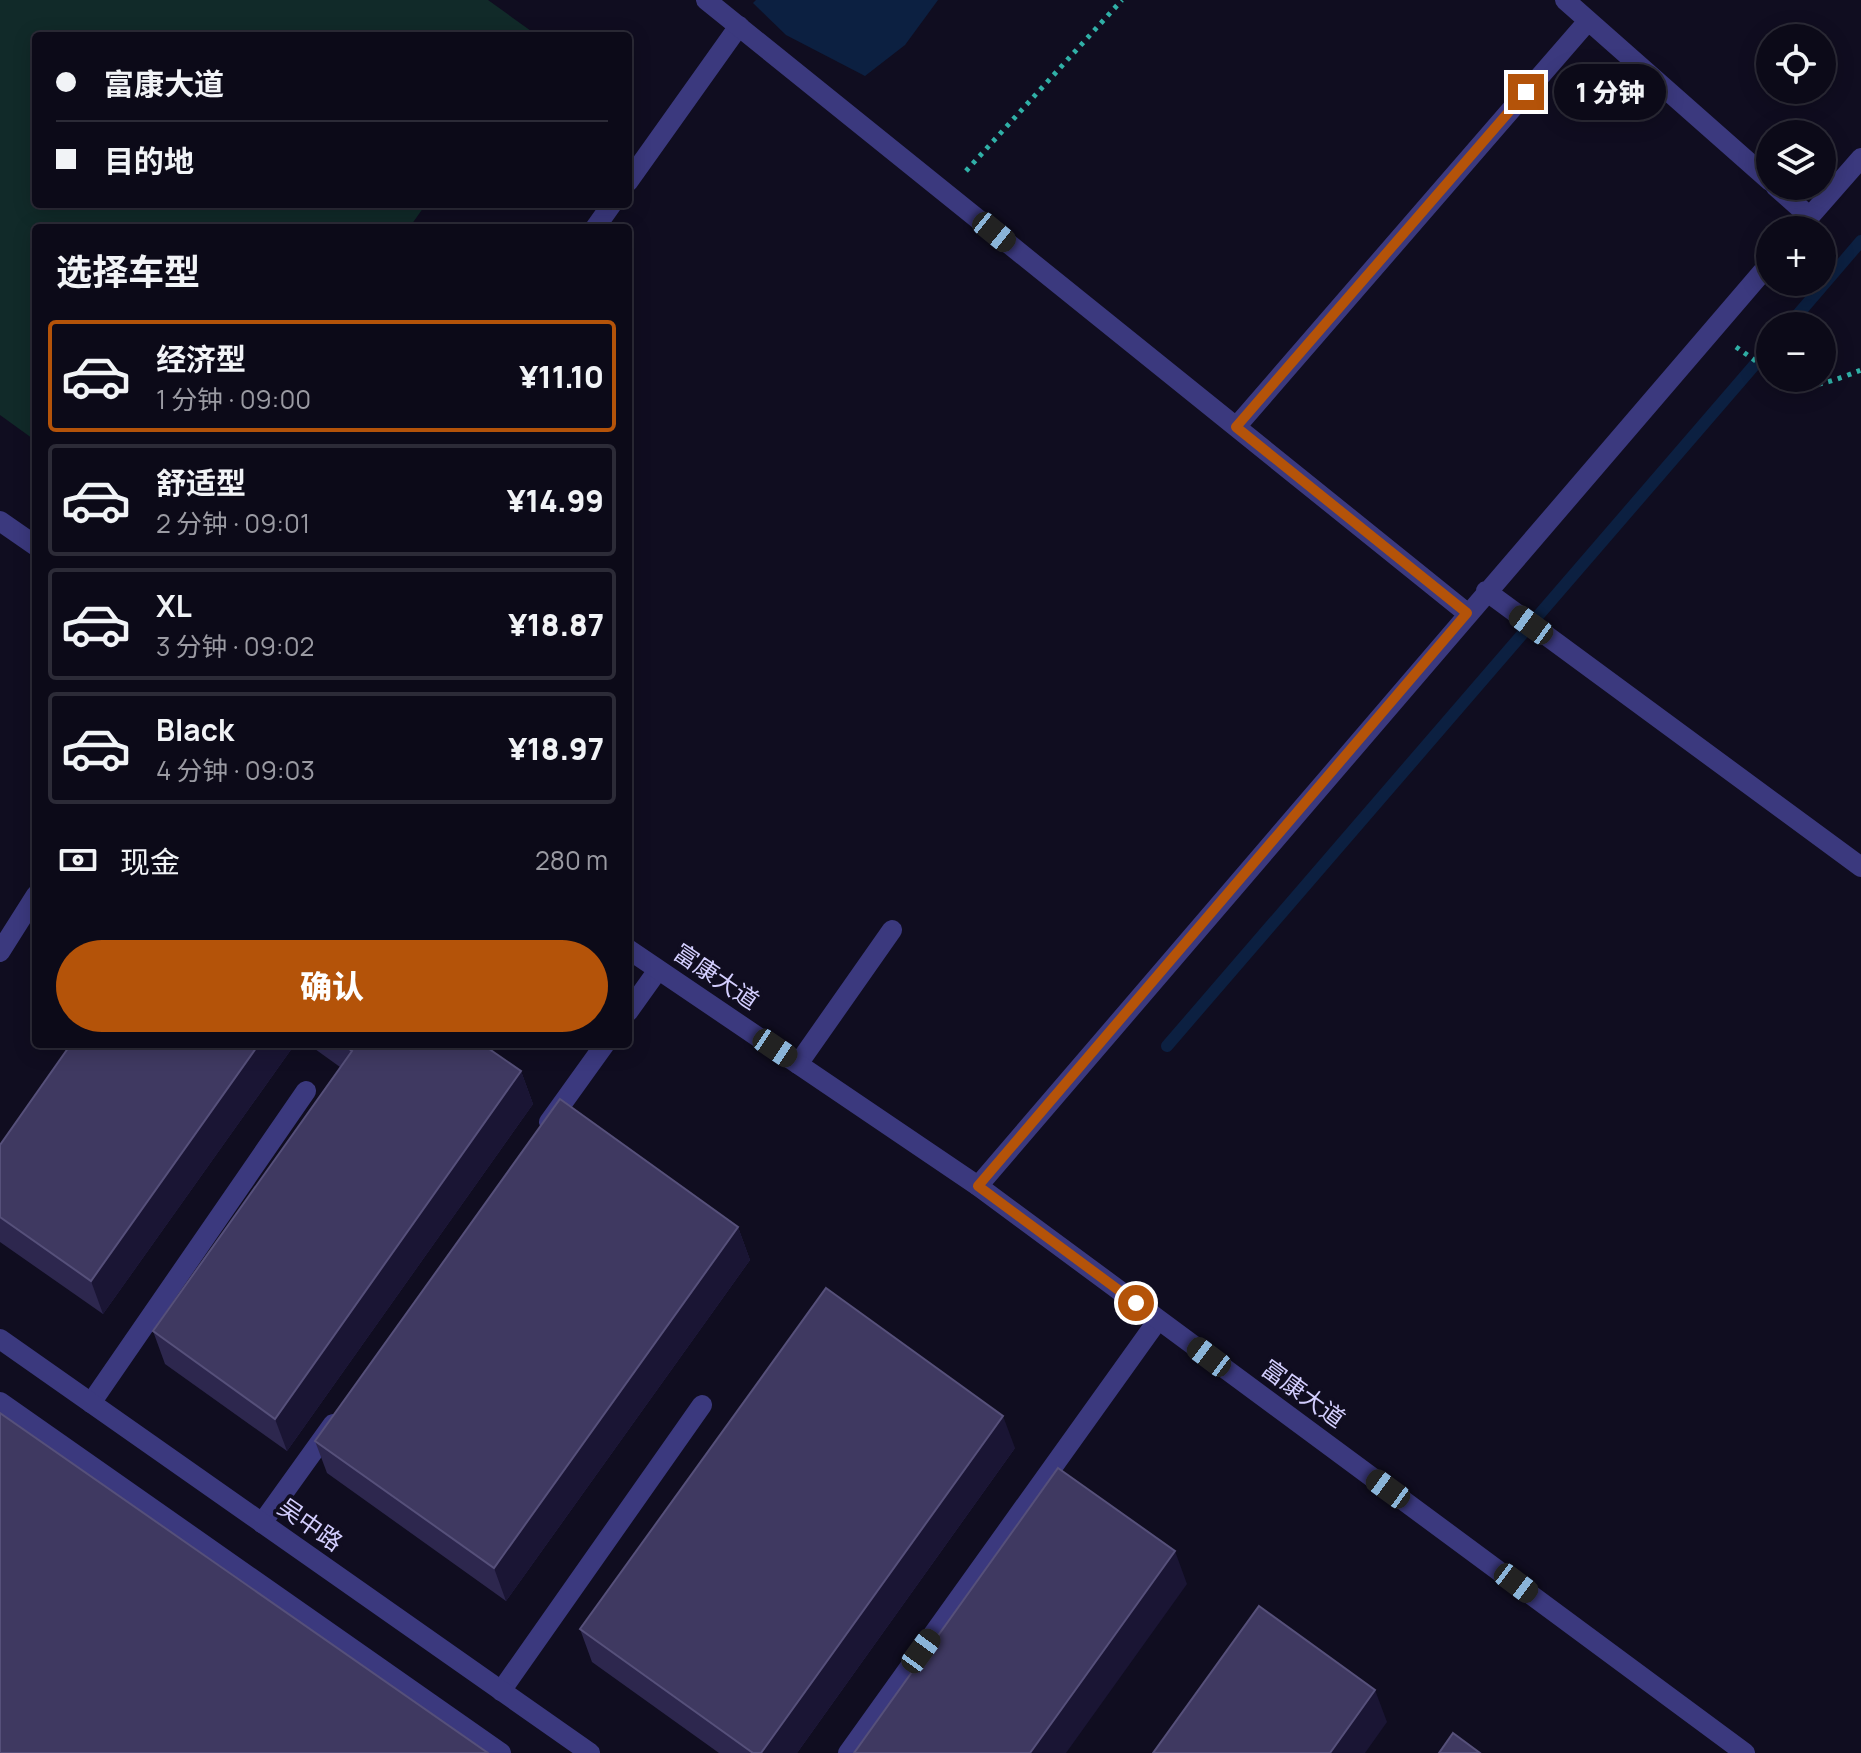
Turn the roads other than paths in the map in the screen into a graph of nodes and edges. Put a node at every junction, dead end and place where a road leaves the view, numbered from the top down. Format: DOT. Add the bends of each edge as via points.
graph roads {
  1 [pos="706,0"];
  2 [pos="1565,0"];
  3 [pos="1588,21"];
  4 [pos="739,26"];
  5 [pos="1861,158"];
  6 [pos="1756,169"];
  7 [pos="632,176"];
  8 [pos="1786,200"];
  9 [pos="1799,216"];
  10 [pos="1810,216"];
  11 [pos="1756,279"];
  12 [pos="1236,427"];
  13 [pos="0,521"];
  14 [pos="32,543"];
  15 [pos="1486,591"];
  16 [pos="1467,613"];
  17 [pos="1861,867"];
  18 [pos="32,901"];
  19 [pos="892,930"];
  20 [pos="0,952"];
  21 [pos="632,952"];
  22 [pos="658,970"];
  23 [pos="632,1006"];
  24 [pos="602,1048"];
  25 [pos="798,1064"];
  26 [pos="306,1091"];
  27 [pos="540,1135"];
  28 [pos="978,1186"];
  29 [pos="1158,1320"];
  30 [pos="0,1339"];
  31 [pos="0,1402"];
  32 [pos="91,1403"];
  33 [pos="702,1405"];
  34 [pos="346,1406"];
  35 [pos="262,1523"];
  36 [pos="501,1691"];
  37 [pos="501,1753"];
  38 [pos="590,1753"];
  39 [pos="848,1753"];
  40 [pos="1745,1753"];
  1 -- 4 [label="street"];
  2 -- 3 [label="street"];
  3 -- 6 [label="street"];
  3 -- 12 [label="street"];
  4 -- 7 [label="street"];
  4 -- 12 [label="street"];
  5 -- 10 [label="street"];
  8 -- 9 [label="street"];
  11 -- 15 [label="street"];
  12 -- 16 [label="street"];
  13 -- 14 [label="street"];
  15 -- 16 [label="street"];
  15 -- 17 [label="street"];
  16 -- 28 [label="street"];
  18 -- 20 [label="street"];
  19 -- 25 [label="street"];
  21 -- 22 [label="street, 富康大道"];
  22 -- 23 [label="street"];
  22 -- 25 [label="street, 富康大道"];
  24 -- 27 [label="street"];
  25 -- 28 [label="street, 富康大道"];
  26 -- 32 [label="street"];
  28 -- 29 [label="street, 富康大道"];
  29 -- 39 [label="street"];
  29 -- 40 [label="street, 富康大道"];
  30 -- 32 [label="street, 吴中路"];
  31 -- 37 [label="street"];
  32 -- 35 [label="street, 吴中路"];
  33 -- 36 [label="street"];
  34 -- 35 [label="street"];
  35 -- 36 [label="street, 吴中路"];
  36 -- 38 [label="street, 吴中路"];
}
